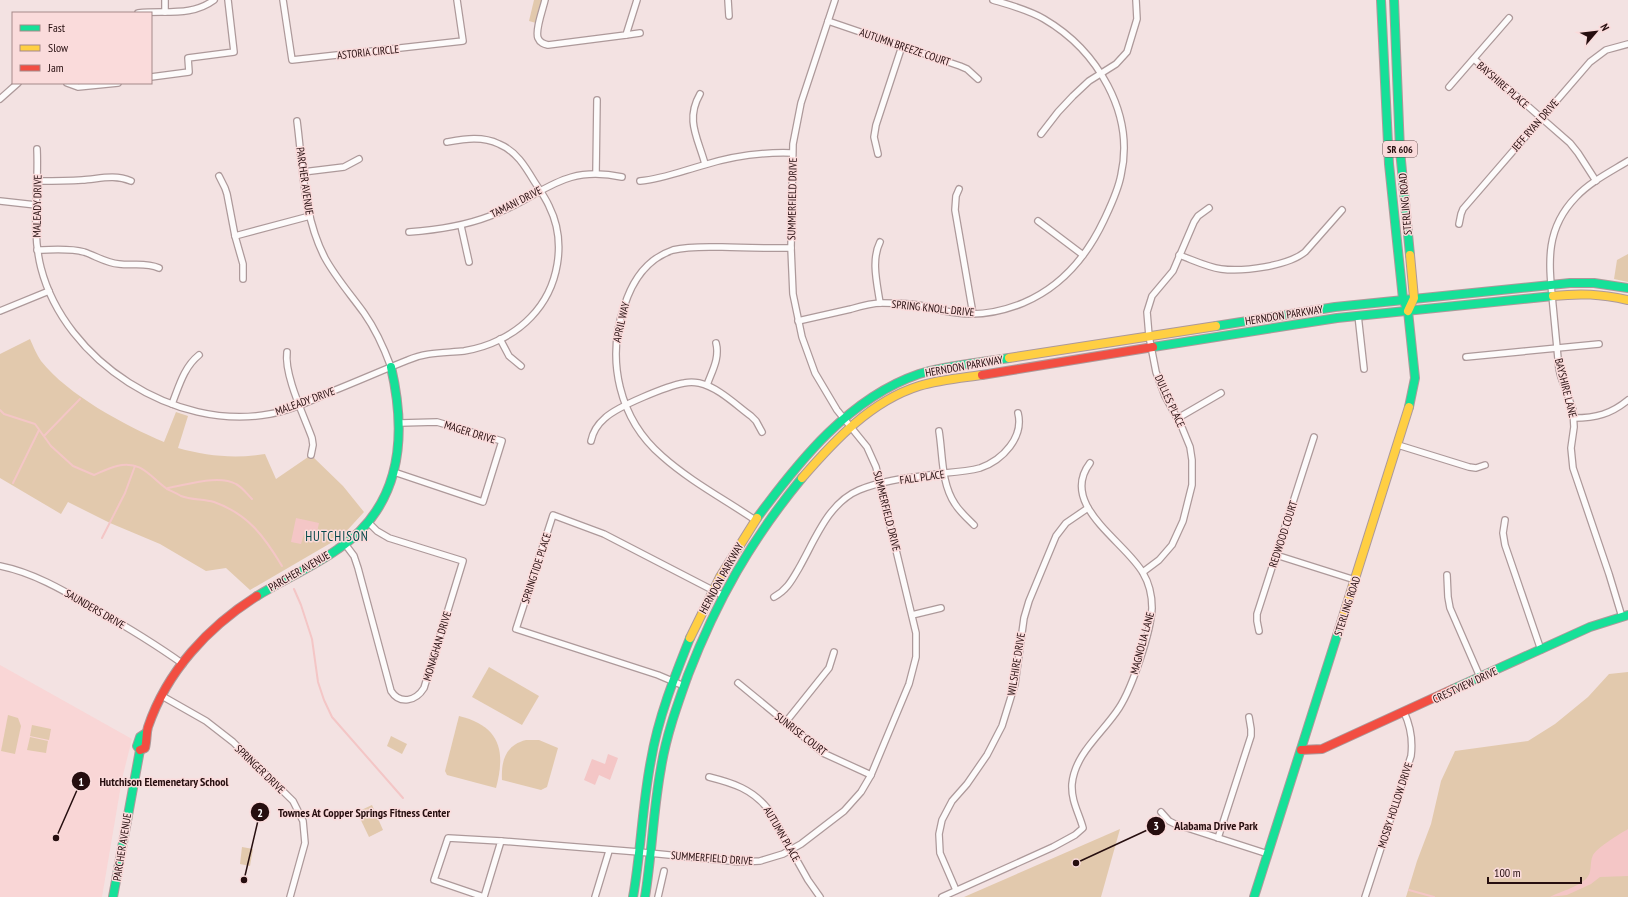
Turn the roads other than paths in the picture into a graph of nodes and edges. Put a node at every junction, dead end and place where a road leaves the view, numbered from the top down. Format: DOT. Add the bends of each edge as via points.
graph roads {
  1 [pos="165,0"];
  2 [pos="214,0"];
  3 [pos="228,0"];
  4 [pos="284,0"];
  5 [pos="457,0"];
  6 [pos="546,0"];
  7 [pos="637,0"];
  8 [pos="728,0"];
  9 [pos="835,0"];
  10 [pos="993,0"];
  11 [pos="1136,0"];
  12 [pos="1381,0"];
  13 [pos="1394,0"];
  14 [pos="1010,2"];
  15 [pos="152,12"];
  16 [pos="164,12"];
  17 [pos="729,16"];
  18 [pos="1509,18"];
  19 [pos="828,21"];
  20 [pos="640,33"];
  21 [pos="626,35"];
  22 [pos="1628,44"];
  23 [pos="902,46"];
  24 [pos="1474,59"];
  25 [pos="1101,73"];
  26 [pos="152,77"];
  27 [pos="978,79"];
  28 [pos="17,84"];
  29 [pos="70,84"];
  30 [pos="108,84"];
  31 [pos="1450,87"];
  32 [pos="700,94"];
  33 [pos="0,98"];
  34 [pos="597,100"];
  35 [pos="1541,118"];
  36 [pos="297,121"];
  37 [pos="1041,134"];
  38 [pos="447,142"];
  39 [pos="37,149"];
  40 [pos="792,153"];
  41 [pos="878,154"];
  42 [pos="359,159"];
  43 [pos="1628,161"];
  44 [pos="705,164"];
  45 [pos="303,172"];
  46 [pos="596,174"];
  47 [pos="218,176"];
  48 [pos="622,177"];
  49 [pos="38,181"];
  50 [pos="131,181"];
  51 [pos="640,181"];
  52 [pos="1596,181"];
  53 [pos="958,189"];
  54 [pos="540,191"];
  55 [pos="0,200"];
  56 [pos="36,205"];
  57 [pos="1209,208"];
  58 [pos="1342,210"];
  59 [pos="310,216"];
  60 [pos="1038,221"];
  61 [pos="1459,224"];
  62 [pos="461,226"];
  63 [pos="409,232"];
  64 [pos="235,236"];
  65 [pos="880,242"];
  66 [pos="791,248"];
  67 [pos="38,250"];
  68 [pos="1083,255"];
  69 [pos="1180,255"];
  70 [pos="469,262"];
  71 [pos="159,268"];
  72 [pos="243,279"];
  73 [pos="1551,285"];
  74 [pos="1628,288"];
  75 [pos="48,291"];
  76 [pos="1552,296"];
  77 [pos="1414,298"];
  78 [pos="1403,299"];
  79 [pos="1628,300"];
  80 [pos="880,303"];
  81 [pos="0,311"];
  82 [pos="1408,311"];
  83 [pos="973,314"];
  84 [pos="1358,315"];
  85 [pos="798,321"];
  86 [pos="1149,336"];
  87 [pos="500,340"];
  88 [pos="716,343"];
  89 [pos="1599,344"];
  90 [pos="1151,347"];
  91 [pos="1557,348"];
  92 [pos="287,352"];
  93 [pos="199,355"];
  94 [pos="1466,358"];
  95 [pos="521,366"];
  96 [pos="391,368"];
  97 [pos="1364,369"];
  98 [pos="707,385"];
  99 [pos="1221,393"];
  100 [pos="1628,400"];
  101 [pos="172,404"];
  102 [pos="300,405"];
  103 [pos="625,405"];
  104 [pos="1018,413"];
  105 [pos="1178,418"];
  106 [pos="1574,418"];
  107 [pos="844,419"];
  108 [pos="400,423"];
  109 [pos="851,428"];
  110 [pos="939,431"];
  111 [pos="762,432"];
  112 [pos="1314,437"];
  113 [pos="591,441"];
  114 [pos="1398,445"];
  115 [pos="311,455"];
  116 [pos="1090,463"];
  117 [pos="1485,465"];
  118 [pos="394,472"];
  119 [pos="944,474"];
  120 [pos="881,484"];
  121 [pos="1088,508"];
  122 [pos="754,520"];
  123 [pos="1505,520"];
  124 [pos="368,522"];
  125 [pos="974,525"];
  126 [pos="345,544"];
  127 [pos="1276,555"];
  128 [pos="0,566"];
  129 [pos="1143,572"];
  130 [pos="1447,575"];
  131 [pos="1355,580"];
  132 [pos="712,590"];
  133 [pos="722,594"];
  134 [pos="774,597"];
  135 [pos="941,608"];
  136 [pos="912,615"];
  137 [pos="1625,616"];
  138 [pos="1259,631"];
  139 [pos="1541,650"];
  140 [pos="834,652"];
  141 [pos="183,664"];
  142 [pos="1480,677"];
  143 [pos="674,681"];
  144 [pos="738,683"];
  145 [pos="684,686"];
  146 [pos="162,696"];
  147 [pos="1404,712"];
  148 [pos="1249,717"];
  149 [pos="785,723"];
  150 [pos="1301,750"];
  151 [pos="871,775"];
  152 [pos="709,777"];
  153 [pos="1161,812"];
  154 [pos="1218,838"];
  155 [pos="502,841"];
  156 [pos="791,850"];
  157 [pos="610,851"];
  158 [pos="639,852"];
  159 [pos="651,854"];
  160 [pos="1268,854"];
  161 [pos="664,871"];
  162 [pos="956,890"];
  163 [pos="113,897"];
  164 [pos="290,897"];
  165 [pos="595,897"];
  166 [pos="633,897"];
  167 [pos="645,897"];
  168 [pos="658,897"];
  169 [pos="820,897"];
  170 [pos="942,897"];
  171 [pos="1254,897"];
  172 [pos="1365,897"];
  1 -- 16 [label="street"];
  2 -- 16 [label="street" via="190,12"];
  3 -- 26 [label="street" via="234,52 188,58 190,72"];
  4 -- 5 [label="street, ASTORIA CIRCLE" via="292,60 463,41"];
  6 -- 21 [label="street" via="538,32 538,39 542,44"];
  7 -- 21 [label="street"];
  8 -- 17 [label="street"];
  9 -- 19 [label="street, SUMMERFIELD DRIVE"];
  10 -- 14 [label="street, SPRING KNOLL DRIVE"];
  11 -- 25 [label="street" via="1138,20 1130,45 1122,59"];
  12 -- 78 [label="main road, STERLING ROAD / SR 606" via="1389,164"];
  13 -- 77 [label="main road, STERLING ROAD / SR 606" via="1400,150"];
  14 -- 25 [label="street, SPRING KNOLL DRIVE" via="1058,29 1082,49"];
  15 -- 16 [label="street"];
  18 -- 24 [label="street"];
  19 -- 23 [label="street, AUTUMN BREEZE COURT"];
  19 -- 40 [label="street, SUMMERFIELD DRIVE" via="802,103"];
  20 -- 21 [label="street"];
  22 -- 35 [label="street, JEFF RYAN DRIVE" via="1606,50 1594,59"];
  23 -- 27 [label="street, AUTUMN BREEZE COURT" via="960,66"];
  23 -- 41 [label="street" via="876,125 874,137"];
  24 -- 31 [label="street"];
  24 -- 35 [label="street, BAYSHIRE PLACE"];
  25 -- 37 [label="street" via="1070,99"];
  25 -- 68 [label="street, SPRING KNOLL DRIVE" via="1121,119 1123,160 1120,182 1113,201 1100,229"];
  28 -- 33 [label="street"];
  29 -- 30 [label="street" via="78,87"];
  32 -- 44 [label="street" via="694,106 693,117"];
  34 -- 46 [label="street"];
  35 -- 52 [label="street, BAYSHIRE PLACE" via="1578,153"];
  35 -- 61 [label="street, JEFF RYAN DRIVE" via="1463,209"];
  36 -- 45 [label="street, PARCHER AVENUE"];
  38 -- 54 [label="street, MALEADY DRIVE" via="480,139 507,148 519,158"];
  39 -- 49 [label="street, MALEADY DRIVE"];
  40 -- 44 [label="street" via="756,153"];
  40 -- 66 [label="street, SUMMERFIELD DRIVE"];
  42 -- 45 [label="street" via="344,167"];
  43 -- 52 [label="street, BAYSHIRE LANE"];
  44 -- 51 [label="street" via="659,179"];
  45 -- 59 [label="street, PARCHER AVENUE"];
  46 -- 48 [label="street, TAMANI DRIVE"];
  46 -- 54 [label="street, TAMANI DRIVE" via="571,176"];
  47 -- 64 [label="street" via="226,188"];
  49 -- 50 [label="street" via="112,177"];
  49 -- 56 [label="street, MALEADY DRIVE"];
  52 -- 73 [label="street, BAYSHIRE LANE" via="1585,188 1569,205 1556,227 1550,250"];
  53 -- 83 [label="street" via="955,210"];
  54 -- 62 [label="street, TAMANI DRIVE" via="505,210"];
  54 -- 87 [label="street, MALEADY DRIVE" via="550,209 558,234 555,273 539,308 523,324"];
  55 -- 56 [label="street"];
  56 -- 67 [label="street, MALEADY DRIVE"];
  57 -- 69 [label="street, DULLES PLACE" via="1194,222"];
  58 -- 69 [label="street" via="1306,252 1286,262 1231,270 1207,266"];
  59 -- 64 [label="street"];
  59 -- 96 [label="street, PARCHER AVENUE" via="324,256 374,329"];
  60 -- 68 [label="street"];
  62 -- 63 [label="street, TAMANI DRIVE"];
  62 -- 70 [label="street"];
  64 -- 72 [label="street" via="244,264"];
  65 -- 80 [label="street" via="875,255"];
  66 -- 85 [label="street, SUMMERFIELD DRIVE" via="793,294"];
  66 -- 103 [label="street, APRIL WAY" via="686,248 666,253 644,268 628,295 616,339 617,376"];
  67 -- 71 [label="street" via="74,250 113,263 144,264"];
  67 -- 75 [label="street, MALEADY DRIVE"];
  68 -- 83 [label="street, SPRING KNOLL DRIVE" via="1062,278 1035,297 1006,309"];
  69 -- 86 [label="street, DULLES PLACE" via="1173,271 1156,289 1148,304"];
  73 -- 74 [label="main road, HERNDON PARKWAY" via="1588,282"];
  73 -- 76 [label="street, BAYSHIRE LANE"];
  73 -- 77 [label="main road, HERNDON PARKWAY"];
  75 -- 81 [label="street"];
  75 -- 101 [label="street, MALEADY DRIVE" via="74,335 96,358 132,384"];
  76 -- 79 [label="main road, HERNDON PARKWAY" via="1591,294 1610,295"];
  76 -- 82 [label="main road, HERNDON PARKWAY"];
  76 -- 91 [label="street, BAYSHIRE LANE"];
  77 -- 78 [label="main road, HERNDON PARKWAY"];
  77 -- 82 [label="main road"];
  78 -- 82 [label="main road, STERLING ROAD / SR 606"];
  78 -- 86 [label="main road, HERNDON PARKWAY"];
  80 -- 83 [label="street, SPRING KNOLL DRIVE" via="908,304 946,312"];
  80 -- 85 [label="street, SPRING KNOLL DRIVE"];
  82 -- 84 [label="main road, HERNDON PARKWAY"];
  82 -- 114 [label="main road, STERLING ROAD" via="1415,378"];
  84 -- 90 [label="main road, HERNDON PARKWAY"];
  84 -- 97 [label="street"];
  85 -- 107 [label="street, SUMMERFIELD DRIVE" via="816,373"];
  86 -- 90 [label="street, DULLES PLACE"];
  86 -- 107 [label="main road, HERNDON PARKWAY" via="919,374 884,388"];
  87 -- 95 [label="street" via="509,356"];
  87 -- 96 [label="street, MALEADY DRIVE" via="473,349 417,356"];
  88 -- 98 [label="street" via="717,360"];
  89 -- 91 [label="street"];
  90 -- 105 [label="street, DULLES PLACE" via="1160,385"];
  90 -- 109 [label="main road, HERNDON PARKWAY" via="924,384 883,402"];
  91 -- 94 [label="street"];
  91 -- 106 [label="street, BAYSHIRE LANE" via="1561,378 1571,401"];
  92 -- 102 [label="street" via="288,373"];
  93 -- 101 [label="street" via="185,371"];
  96 -- 102 [label="street, MALEADY DRIVE"];
  96 -- 108 [label="main road, PARCHER AVENUE" via="398,394"];
  98 -- 103 [label="street" via="684,383"];
  98 -- 111 [label="street" via="751,416"];
  99 -- 105 [label="street"];
  100 -- 106 [label="street" via="1619,408 1600,416"];
  101 -- 102 [label="street, MALEADY DRIVE" via="205,414 235,417 270,414"];
  102 -- 115 [label="street" via="312,438"];
  103 -- 113 [label="street" via="600,423"];
  103 -- 122 [label="street, APRIL WAY" via="639,430 662,456"];
  104 -- 119 [label="street, FALL PLACE" via="1018,432 1003,454 981,467"];
  105 -- 129 [label="street, DULLES PLACE" via="1186,435 1192,460 1190,498 1172,545 1159,560"];
  106 -- 137 [label="street, BAYSHIRE LANE" via="1571,448 1573,468"];
  107 -- 109 [label="street, SUMMERFIELD DRIVE"];
  107 -- 122 [label="main road, HERNDON PARKWAY" via="791,474"];
  108 -- 118 [label="main road, PARCHER AVENUE"];
  108 -- 118 [label="street, MAGER DRIVE" via="437,422 502,441 483,502"];
  109 -- 120 [label="street, SUMMERFIELD DRIVE" via="867,447"];
  109 -- 133 [label="main road, HERNDON PARKWAY" via="783,500 758,534"];
  110 -- 119 [label="street"];
  112 -- 127 [label="street, REDWOOD COURT"];
  114 -- 117 [label="street" via="1469,467"];
  114 -- 131 [label="main road, STERLING ROAD"];
  116 -- 121 [label="street, MAGNOLIA LANE" via="1082,482"];
  118 -- 124 [label="main road, PARCHER AVENUE" via="381,502"];
  119 -- 120 [label="street, FALL PLACE"];
  119 -- 125 [label="street" via="955,504"];
  120 -- 134 [label="street, FALL PLACE" via="851,494 835,507 790,584"];
  120 -- 136 [label="street, SUMMERFIELD DRIVE"];
  121 -- 129 [label="street, MAGNOLIA LANE" via="1098,523"];
  121 -- 162 [label="street, WILSHIRE DRIVE" via="1066,523 1056,536 1024,618 1015,684 1002,726 983,761 952,801 942,820 939,834 940,853"];
  122 -- 132 [label="main road, HERNDON PARKWAY"];
  123 -- 139 [label="street" via="1505,545"];
  124 -- 126 [label="main road, PARCHER AVENUE"];
  124 -- 126 [label="street, MONAGHAN DRIVE" via="389,538 463,561 424,688 416,697 404,701 394,696 391,691 358,568 354,556"];
  126 -- 141 [label="main road, PARCHER AVENUE" via="248,602 214,628"];
  127 -- 131 [label="street"];
  127 -- 138 [label="street, REDWOOD COURT" via="1257,614"];
  128 -- 141 [label="street, SAUNDERS DRIVE" via="26,572 76,597"];
  129 -- 162 [label="street, MAGNOLIA LANE" via="1150,593 1151,616 1134,676 1121,704 1076,766 1073,778 1074,803 1083,828 1053,846"];
  130 -- 142 [label="street" via="1450,608"];
  131 -- 150 [label="main road, STERLING ROAD"];
  132 -- 133 [label="street, SPRINGTIDE PLACE"];
  132 -- 143 [label="main road, HERNDON PARKWAY"];
  132 -- 143 [label="street, SPRINGTIDE PLACE" via="604,534 553,516 516,629"];
  133 -- 145 [label="main road, HERNDON PARKWAY"];
  135 -- 136 [label="street"];
  136 -- 151 [label="street, SUMMERFIELD DRIVE" via="916,645 914,669"];
  137 -- 139 [label="main road, CRESTVIEW DRIVE" via="1590,627"];
  139 -- 142 [label="main road, CRESTVIEW DRIVE"];
  140 -- 149 [label="street" via="829,668"];
  141 -- 146 [label="main road, PARCHER AVENUE"];
  142 -- 147 [label="main road, CRESTVIEW DRIVE"];
  143 -- 145 [label="street, SPRINGTIDE PLACE"];
  143 -- 158 [label="main road, HERNDON PARKWAY" via="653,750 645,792"];
  144 -- 149 [label="street, SUNRISE COURT"];
  145 -- 159 [label="main road, HERNDON PARKWAY" via="660,772"];
  146 -- 163 [label="main road, PARCHER AVENUE" via="146,733 140,737 137,746 140,750"];
  146 -- 164 [label="street, SPRINGER DRIVE" via="201,718 233,742 293,802 301,816 305,837"];
  147 -- 150 [label="main road, CRESTVIEW DRIVE" via="1322,749"];
  147 -- 172 [label="street, MOSBY HOLLOW DRIVE" via="1412,737 1411,756"];
  148 -- 154 [label="street" via="1251,736"];
  149 -- 151 [label="street, SUNRISE COURT" via="824,753"];
  150 -- 160 [label="main road, STERLING ROAD"];
  151 -- 156 [label="street, SUMMERFIELD DRIVE" via="854,802"];
  152 -- 156 [label="street, AUTUMN PLACE" via="740,786 754,794 768,809"];
  153 -- 154 [label="street" via="1175,824"];
  154 -- 160 [label="street"];
  155 -- 155 [label="street, SUMMERFIELD DRIVE" via="448,838 434,880 484,896"];
  155 -- 157 [label="street, SUMMERFIELD DRIVE"];
  156 -- 159 [label="street, SUMMERFIELD DRIVE" via="772,859 748,862"];
  156 -- 169 [label="street, AUTUMN PLACE"];
  157 -- 158 [label="street, SUMMERFIELD DRIVE"];
  157 -- 165 [label="street"];
  158 -- 159 [label="street, SUMMERFIELD DRIVE"];
  158 -- 166 [label="main road, HERNDON PARKWAY"];
  159 -- 167 [label="main road, HERNDON PARKWAY"];
  160 -- 171 [label="main road, STERLING ROAD"];
  161 -- 168 [label="street"];
  162 -- 170 [label="street"];
}
